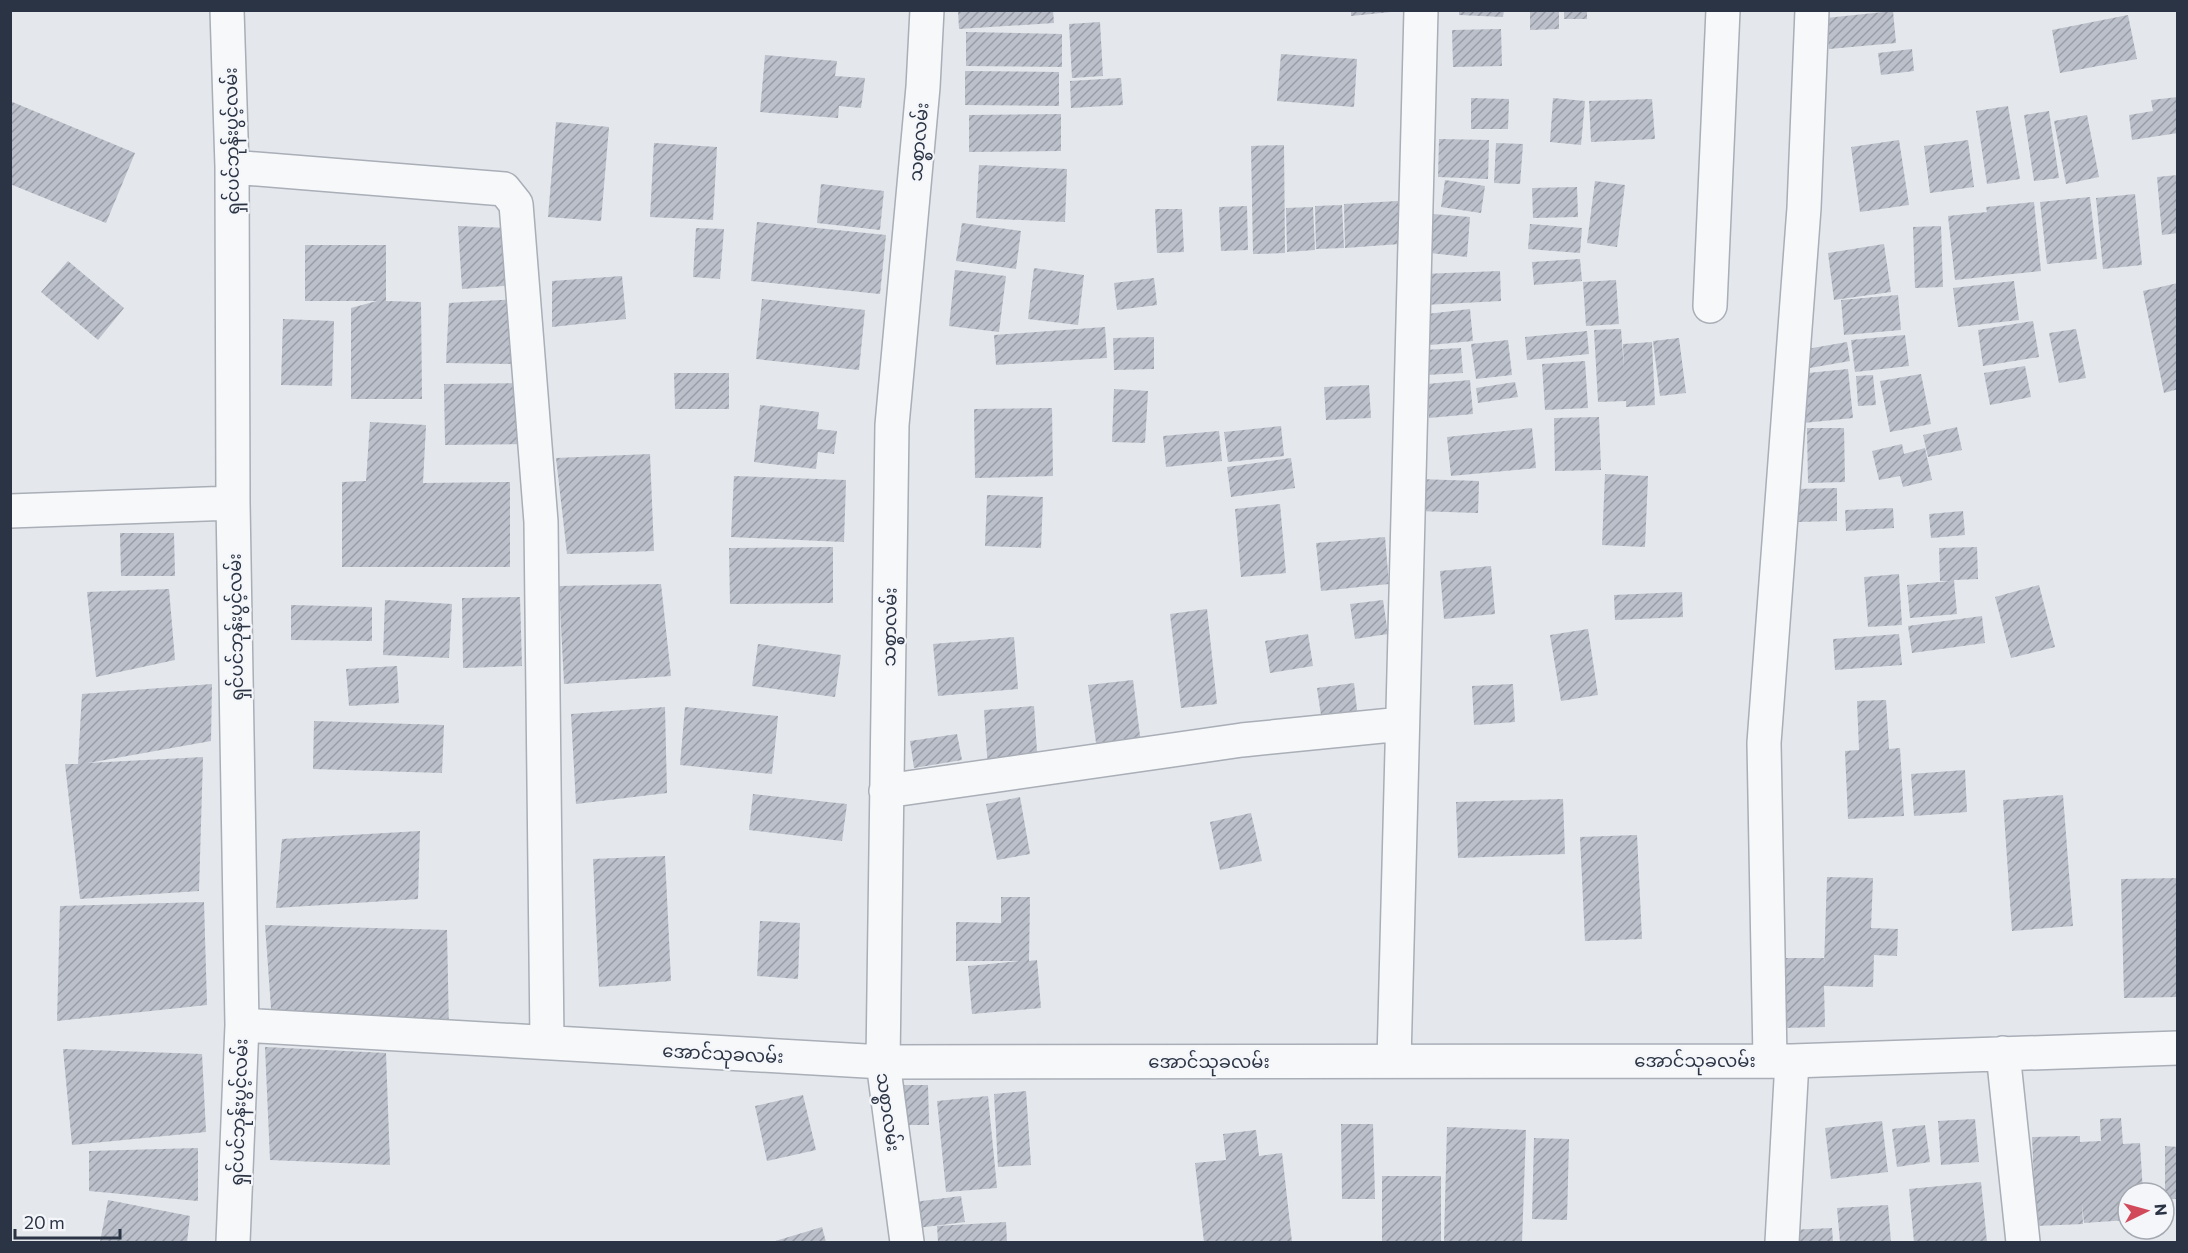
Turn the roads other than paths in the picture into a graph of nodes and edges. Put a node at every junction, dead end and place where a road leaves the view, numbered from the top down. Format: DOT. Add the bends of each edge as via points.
graph roads {
  1 [pos="227,10"];
  2 [pos="927,10"];
  3 [pos="1421,10"];
  4 [pos="1723,10"];
  5 [pos="1812,10"];
  6 [pos="232,167"];
  7 [pos="1710,306"];
  8 [pos="233,503"];
  9 [pos="10,512"];
  10 [pos="1402,724"];
  11 [pos="886,790"];
  12 [pos="242,1025"];
  13 [pos="547,1042"];
  14 [pos="2178,1048"];
  15 [pos="2003,1053"];
  16 [pos="1781,1060"];
  17 [pos="1394,1061"];
  18 [pos="883,1062"];
  19 [pos="233,1242"];
  20 [pos="907,1242"];
  21 [pos="1782,1242"];
  22 [pos="2023,1242"];
  1 -- 6 [label="street, ရှင်ပင်ဘုန်းပွင့်လမ်း"];
  2 -- 11 [label="street, သစ္စာလမ်း" via="891,426"];
  3 -- 10 [label="street"];
  4 -- 7 [label="street"];
  5 -- 16 [label="street" via="1803,220 1764,743"];
  6 -- 8 [label="street, ရှင်ပင်ဘုန်းပွင့်လမ်း"];
  6 -- 13 [label="street" via="504,189 516,204 541,522"];
  8 -- 9 [label="street"];
  8 -- 12 [label="street, ရှင်ပင်ဘုန်းပွင့်လမ်း"];
  10 -- 11 [label="street" via="1242,740"];
  10 -- 17 [label="street"];
  11 -- 18 [label="street, သစ္စာလမ်း"];
  12 -- 13 [label="street, အောင်သုခလမ်း"];
  12 -- 19 [label="street, ရှင်ပင်ဘုန်းပွင့်လမ်း"];
  13 -- 18 [label="street, အောင်သုခလမ်း"];
  14 -- 15 [label="street, အောင်သုခလမ်း"];
  15 -- 16 [label="street, အောင်သုခလမ်း"];
  15 -- 22 [label="street"];
  16 -- 17 [label="street, အောင်သုခလမ်း"];
  16 -- 21 [label="street"];
  17 -- 18 [label="street, အောင်သုခလမ်း"];
  18 -- 20 [label="street, သစ္စာလမ်း"];
}
